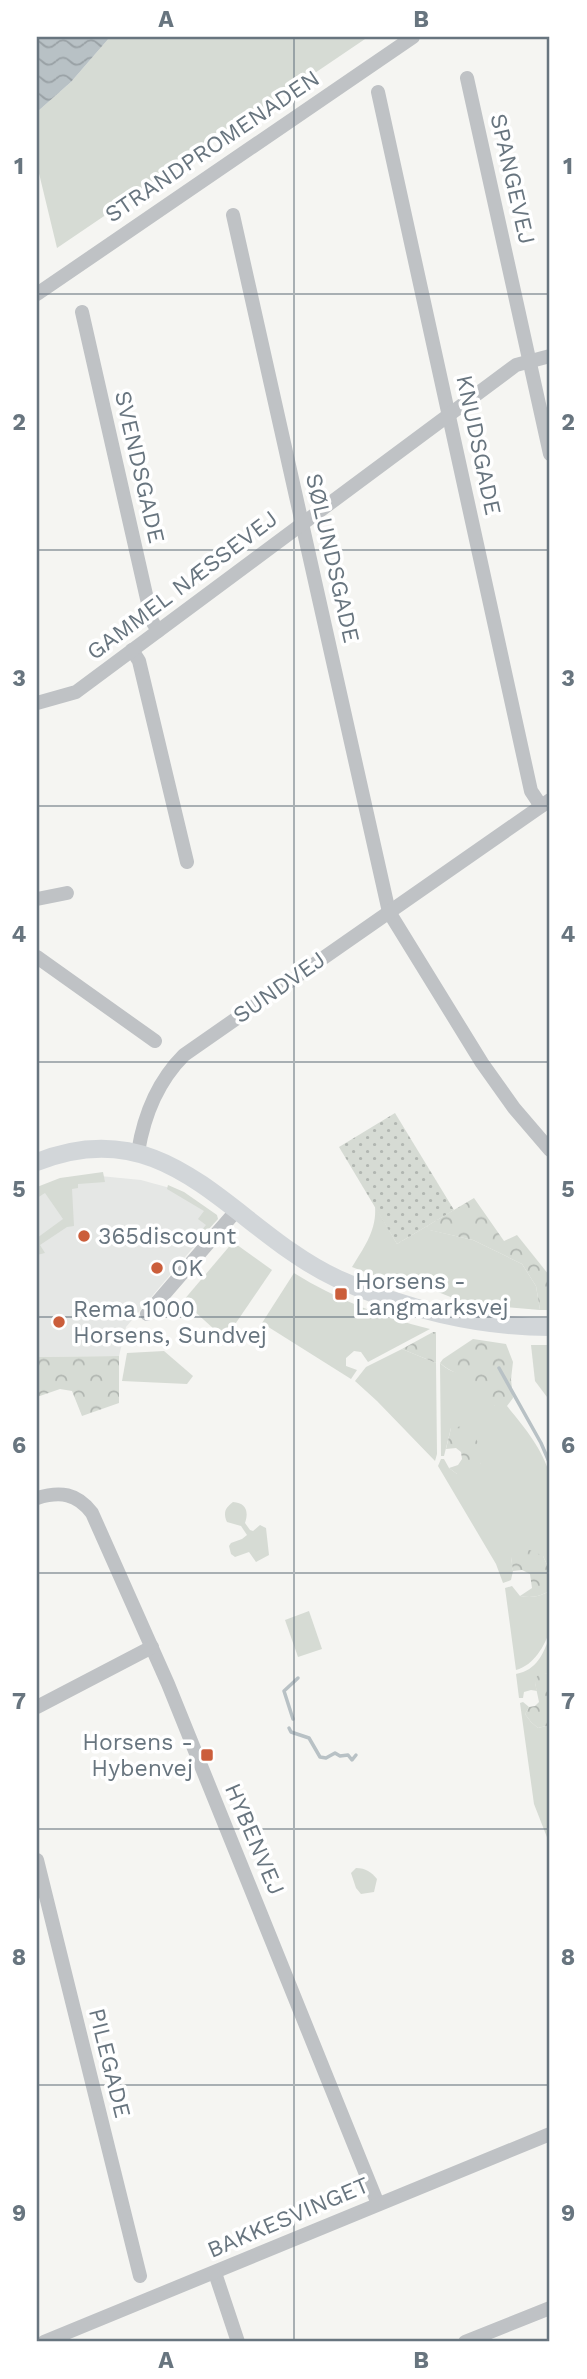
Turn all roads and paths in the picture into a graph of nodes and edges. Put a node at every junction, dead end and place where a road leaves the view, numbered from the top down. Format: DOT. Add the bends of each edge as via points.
graph roads {
  1 [pos="413,37"];
  2 [pos="467,78"];
  3 [pos="378,92"];
  4 [pos="233,215"];
  5 [pos="37,294"];
  6 [pos="82,312"];
  7 [pos="550,356"];
  8 [pos="529,360"];
  9 [pos="449,416"];
  10 [pos="550,454"];
  11 [pos="302,524"];
  12 [pos="158,631"];
  13 [pos="132,650"];
  14 [pos="37,703"];
  15 [pos="546,803"];
  16 [pos="187,862"];
  17 [pos="67,893"];
  18 [pos="37,899"];
  19 [pos="388,912"];
  20 [pos="37,957"];
  21 [pos="155,1041"];
  22 [pos="550,1150"];
  23 [pos="138,1152"];
  24 [pos="37,1162"];
  25 [pos="236,1211"];
  26 [pos="146,1314"];
  27 [pos="550,1327"];
  28 [pos="37,1498"];
  29 [pos="152,1647"];
  30 [pos="37,1707"];
  31 [pos="37,1860"];
  32 [pos="550,2134"];
  33 [pos="378,2204"];
  34 [pos="215,2273"];
  35 [pos="140,2276"];
  36 [pos="550,2308"];
  37 [pos="44,2342"];
  38 [pos="239,2342"];
  39 [pos="465,2342"];
  1 -- 5 [label="street, STRANDPROMENADEN"];
  2 -- 8 [label="street, SPANGEVEJ"];
  3 -- 9 [label="street, KNUDSGADE"];
  4 -- 11 [label="street, SØLUNDSGADE"];
  6 -- 12 [label="street, SVENDSGADE" via="152,621"];
  7 -- 8 [label="street"];
  8 -- 9 [label="street, GAMMEL NÆSSEVEJ"];
  8 -- 10 [label="street, SPANGEVEJ"];
  9 -- 11 [label="street, GAMMEL NÆSSEVEJ"];
  9 -- 15 [label="street, KNUDSGADE" via="531,791"];
  11 -- 12 [label="street, GAMMEL NÆSSEVEJ"];
  11 -- 19 [label="street, SØLUNDSGADE"];
  12 -- 13 [label="street, GAMMEL NÆSSEVEJ"];
  13 -- 14 [label="street, GAMMEL NÆSSEVEJ" via="76,692"];
  13 -- 16 [label="street" via="139,661"];
  15 -- 19 [label="street, SUNDVEJ"];
  17 -- 18 [label="street"];
  19 -- 22 [label="street, SØLUNDSGADE" via="482,1063"];
  19 -- 23 [label="street, SUNDVEJ" via="184,1055 155,1095"];
  20 -- 21 [label="street"];
  23 -- 24 [label="main road" via="91,1149"];
  23 -- 25 [label="main road" via="191,1176"];
  25 -- 26 [label="street"];
  25 -- 27 [label="main road" via="338,1279 388,1298 481,1322"];
  28 -- 29 [label="street, HYBENVEJ" via="67,1494 92,1513"];
  29 -- 30 [label="street"];
  29 -- 33 [label="street, HYBENVEJ"];
  31 -- 35 [label="street, PILEGADE"];
  32 -- 33 [label="street, BAKKESVINGET"];
  33 -- 34 [label="street, BAKKESVINGET"];
  34 -- 37 [label="street, BAKKESVINGET"];
  34 -- 38 [label="street"];
  36 -- 39 [label="street"];
}
